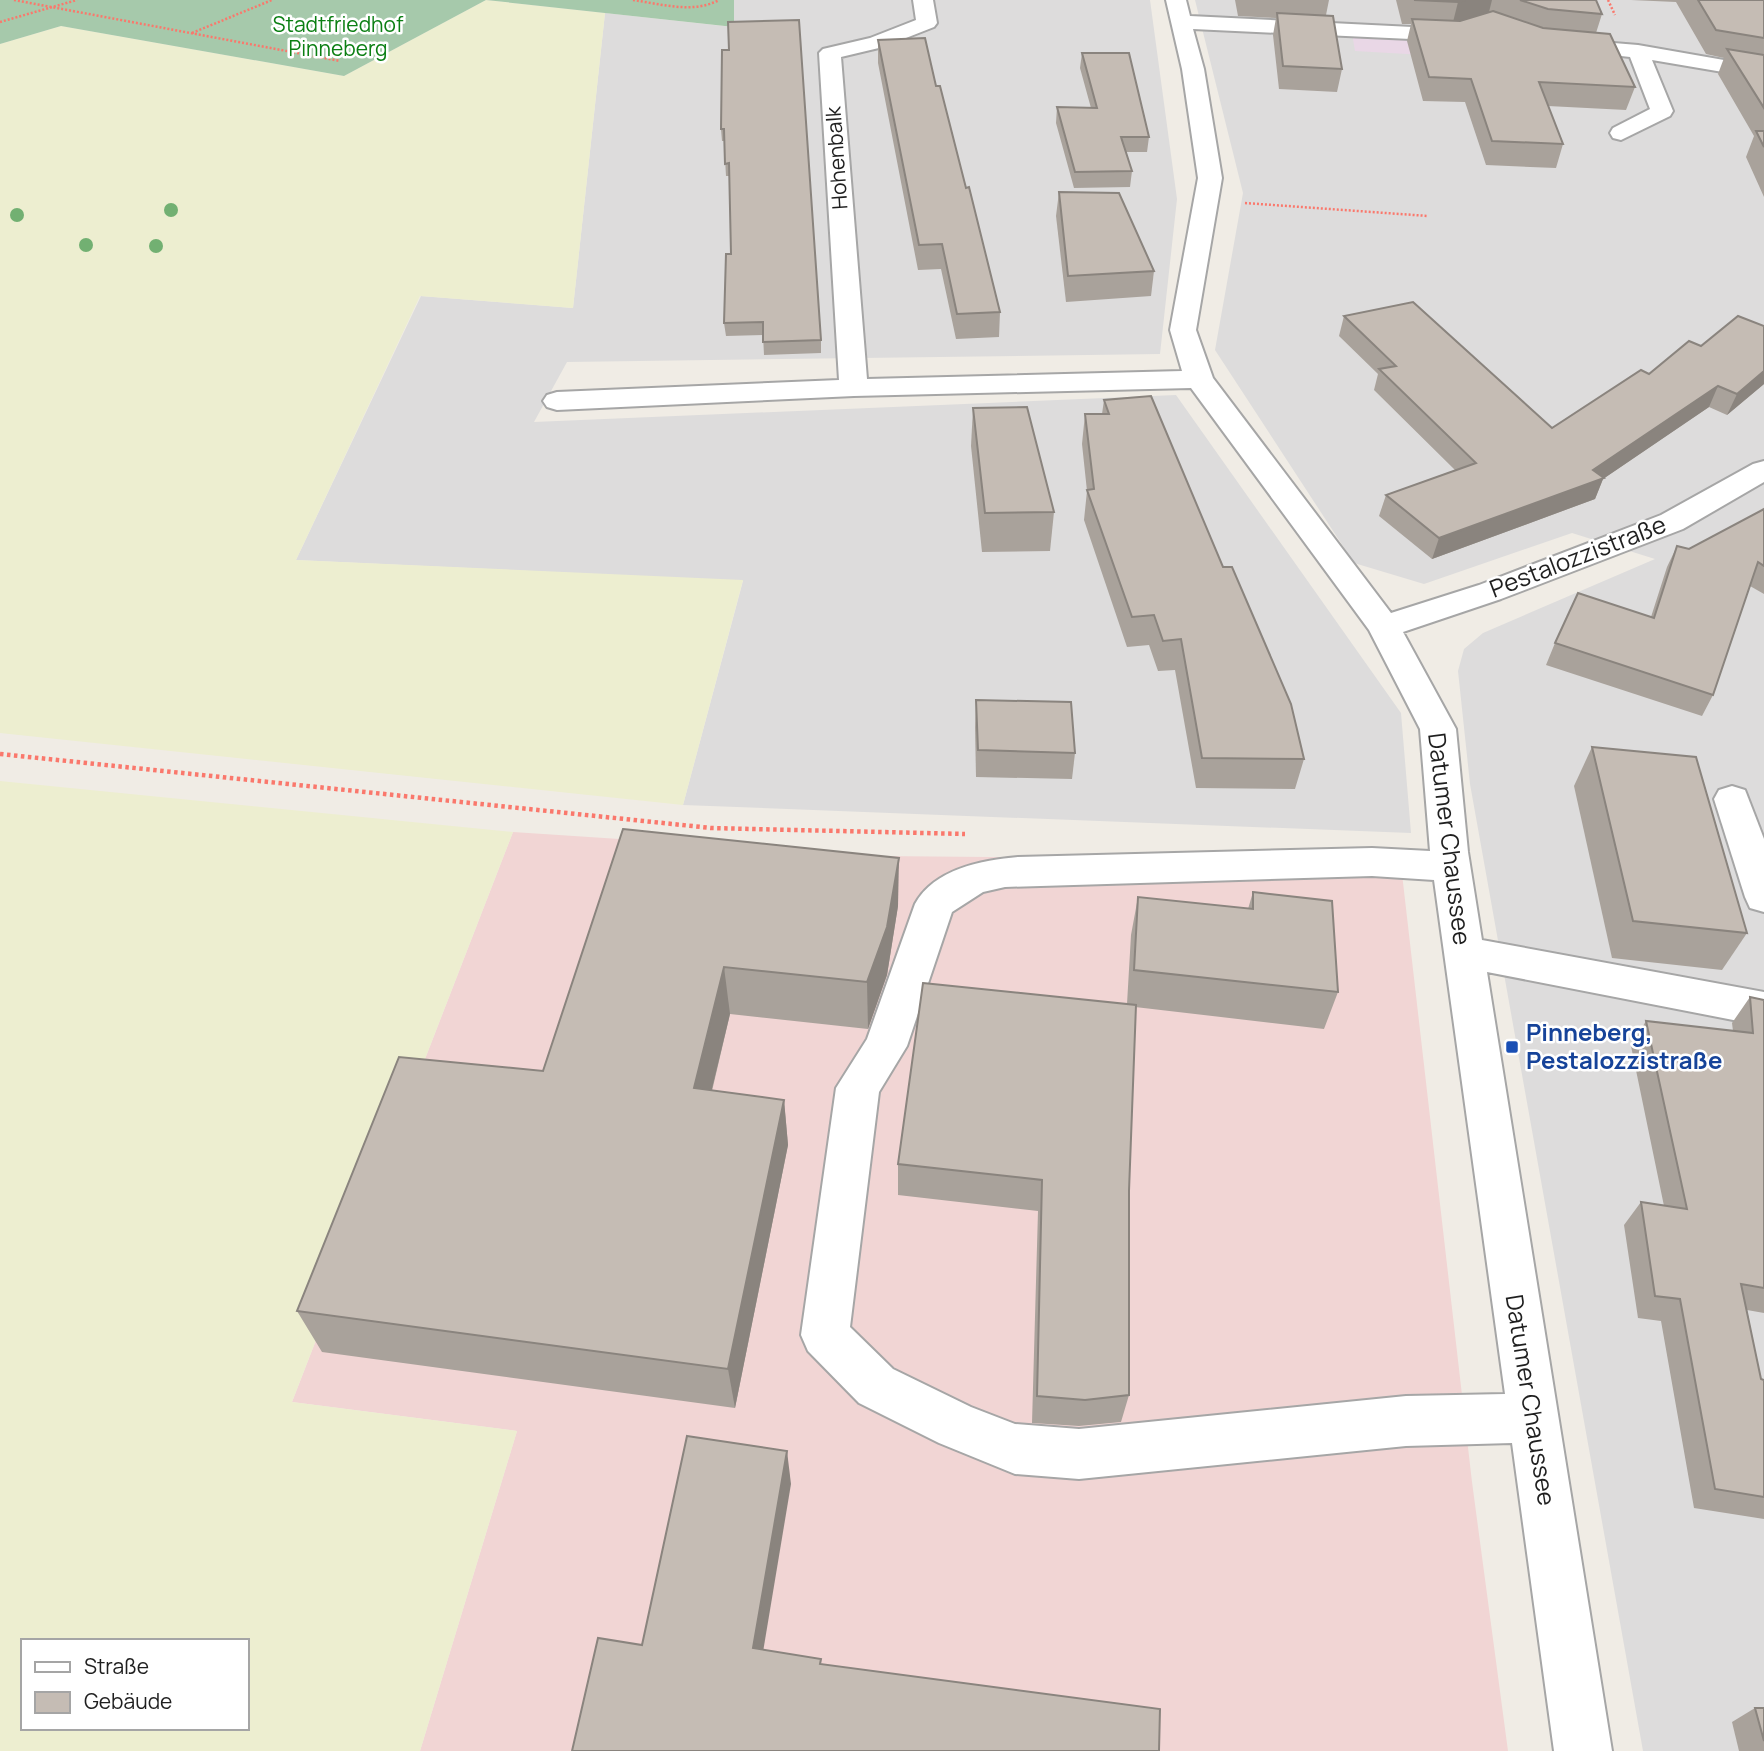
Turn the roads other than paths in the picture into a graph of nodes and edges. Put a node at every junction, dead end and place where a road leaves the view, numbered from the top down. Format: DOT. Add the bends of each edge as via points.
graph roads {
  1 [pos="923,0"];
  2 [pos="1179,11"];
  3 [pos="1476,28"];
  4 [pos="1550,43"];
  5 [pos="1638,51"];
  6 [pos="1764,73"];
  7 [pos="1621,133"];
  8 [pos="1199,379"];
  9 [pos="854,388"];
  10 [pos="557,401"];
  11 [pos="1764,470"];
  12 [pos="1384,627"];
  13 [pos="1732,799"];
  14 [pos="1452,867"];
  15 [pos="1764,897"];
  16 [pos="1464,952"];
  17 [pos="1764,1009"];
  18 [pos="1533,1418"];
  19 [pos="1583,1751"];
  1 -- 9 [label="street, Hohenbalk" via="927,23 876,43 830,53"];
  2 -- 3 [label="street" via="1454,36"];
  2 -- 8 [label="street, Datumer Chaussee" via="1210,178 1183,330"];
  4 -- 5 [label="street"];
  5 -- 6 [label="street"];
  5 -- 7 [label="street" via="1662,111"];
  8 -- 9 [label="street"];
  8 -- 12 [label="street, Datumer Chaussee"];
  9 -- 10 [label="street"];
  11 -- 12 [label="street, Pestalozzistraße" via="1672,522"];
  12 -- 14 [label="street, Datumer Chaussee" via="1438,729"];
  13 -- 15 [label="street"];
  14 -- 16 [label="street, Datumer Chaussee"];
  14 -- 18 [label="street" via="1372,862 1033,871 988,874 953,888 935,904 886,1046 858,1088 825,1335 876,1386 1015,1449 1079,1454 1406,1421"];
  16 -- 17 [label="street"];
  16 -- 18 [label="street, Datumer Chaussee"];
  18 -- 19 [label="street, Datumer Chaussee"];
}
